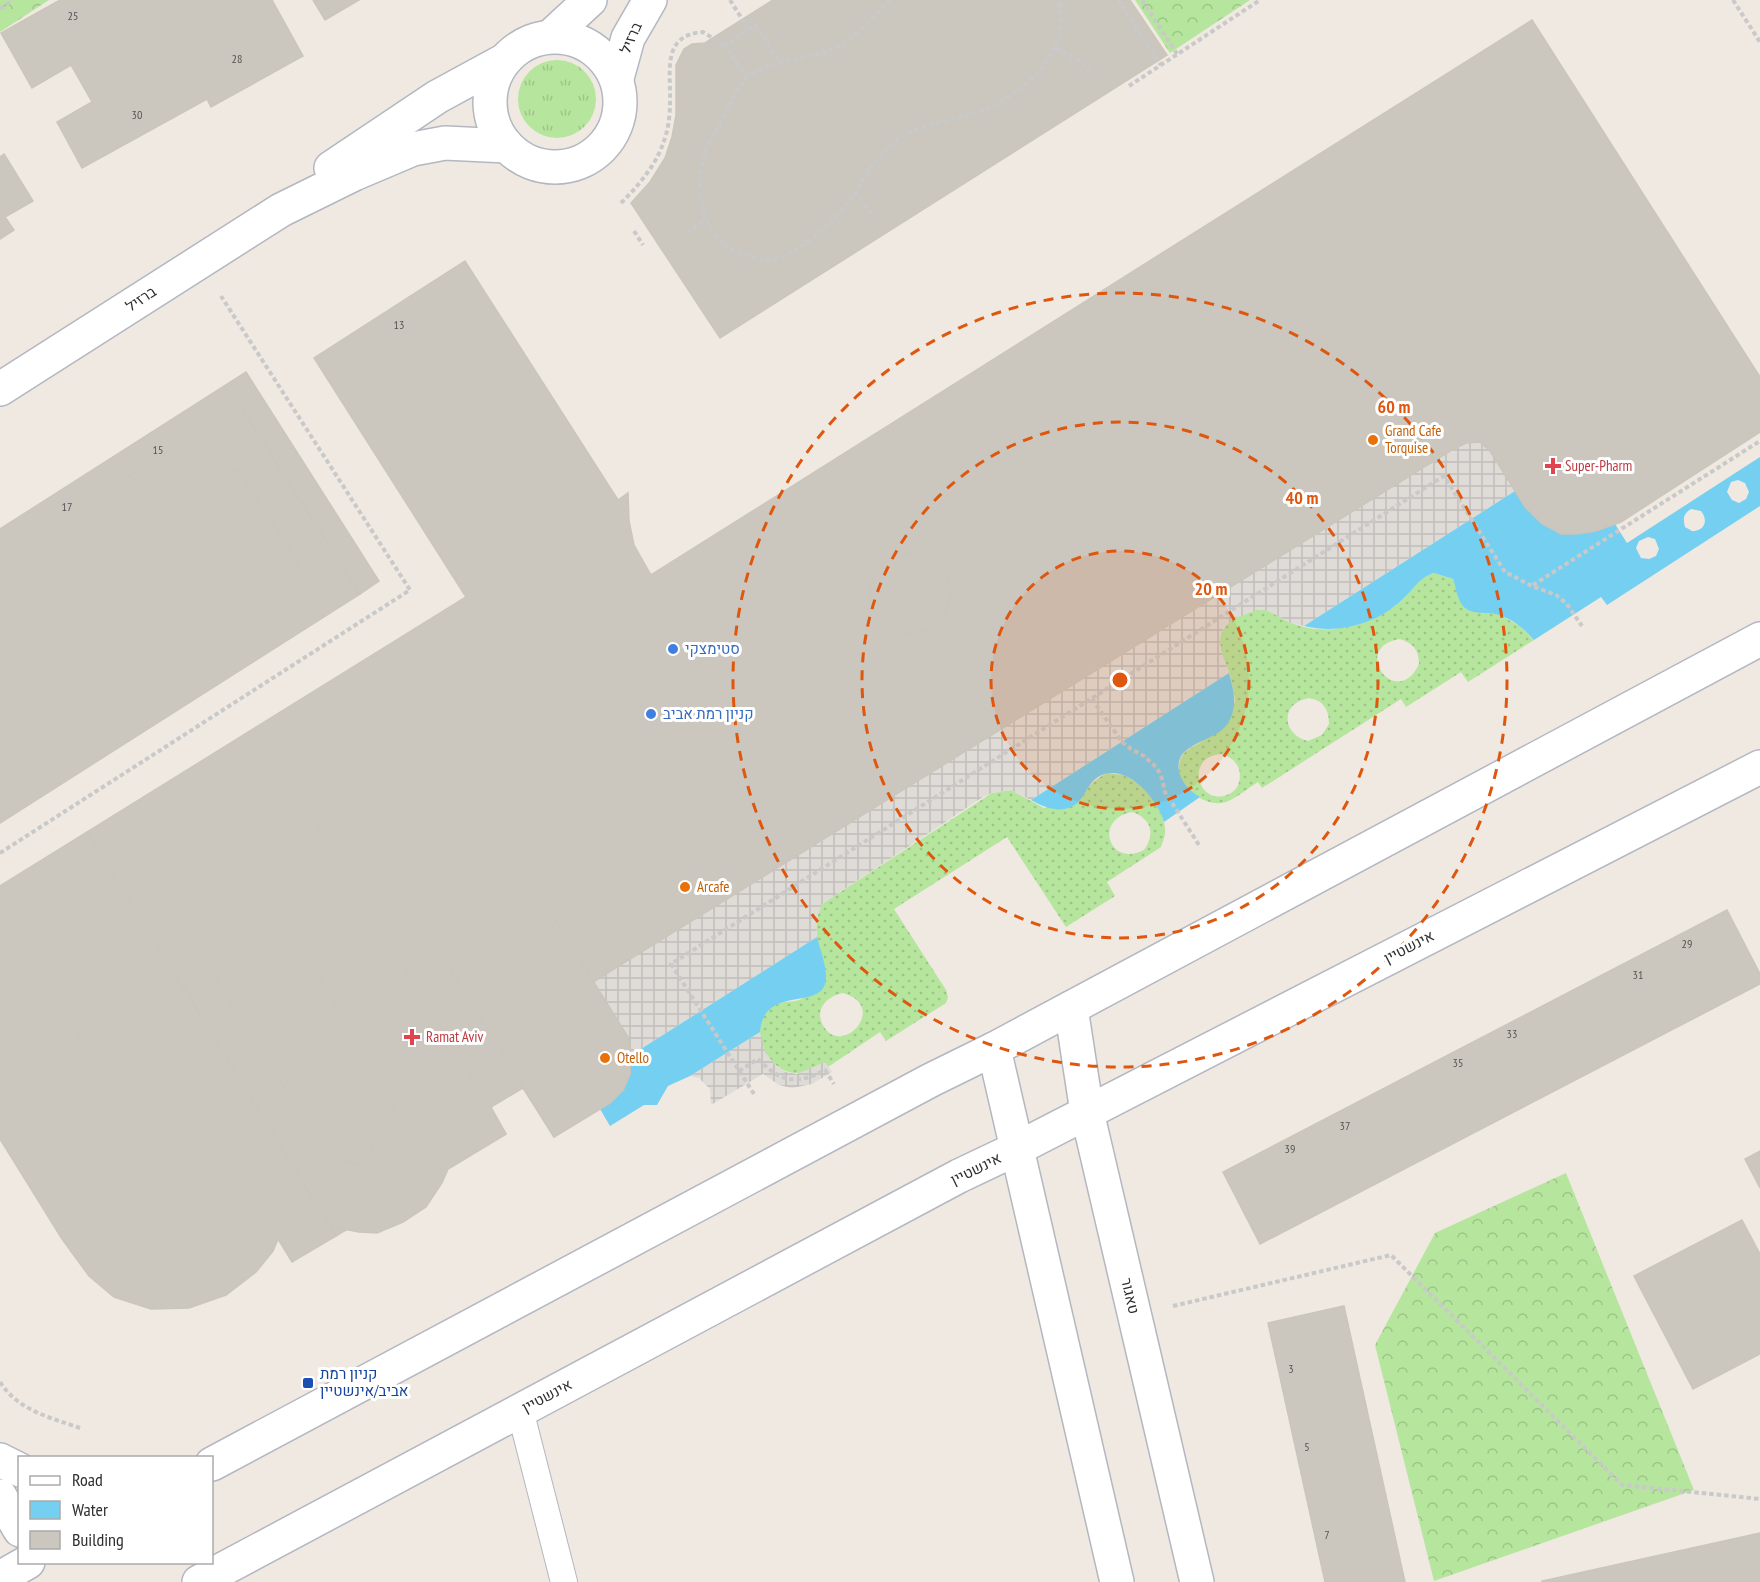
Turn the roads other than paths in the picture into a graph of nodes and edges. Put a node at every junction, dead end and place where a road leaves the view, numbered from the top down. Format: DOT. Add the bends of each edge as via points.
graph roads {
  1 [pos="590,0"];
  2 [pos="650,0"];
  3 [pos="551,36"];
  4 [pos="505,60"];
  5 [pos="617,78"];
  6 [pos="507,146"];
  7 [pos="281,210"];
  8 [pos="0,389"];
  9 [pos="1760,639"];
  10 [pos="1760,767"];
  11 [pos="1071,1008"];
  12 [pos="994,1049"];
  13 [pos="1087,1112"];
  14 [pos="1018,1148"];
  15 [pos="520,1410"];
  16 [pos="0,1460"];
  17 [pos="214,1462"];
  18 [pos="18,1469"];
  19 [pos="0,1496"];
  20 [pos="18,1527"];
  21 [pos="26,1564"];
  22 [pos="37,1564"];
  23 [pos="0,1578"];
  24 [pos="41,1582"];
  25 [pos="199,1582"];
  26 [pos="564,1582"];
  27 [pos="1117,1582"];
  28 [pos="1197,1582"];
  1 -- 3 [label="street"];
  2 -- 5 [label="street, ברזיל" via="628,38"];
  3 -- 4 [label="street" via="518,48"];
  3 -- 5 [label="street" via="591,46 606,59"];
  4 -- 6 [label="street" via="495,75 490,113"];
  4 -- 7 [label="street, ברזיל" via="408,116 311,182"];
  5 -- 6 [label="street" via="619,119 610,139 595,154 576,164 555,167 534,164"];
  6 -- 7 [label="street, ברזיל" via="445,143 413,148"];
  7 -- 8 [label="street, ברזיל"];
  9 -- 11 [label="street"];
  10 -- 13 [label="street, אינשטיין"];
  11 -- 12 [label="street"];
  11 -- 13 [label="street, טאגור"];
  12 -- 14 [label="street"];
  12 -- 17 [label="street"];
  13 -- 14 [label="street, אינשטיין"];
  13 -- 28 [label="street, טאגור"];
  14 -- 15 [label="street, אינשטיין"];
  14 -- 27 [label="street"];
  15 -- 25 [label="street, אינשטיין"];
  15 -- 26 [label="lane"];
  16 -- 18 [label="street"];
  19 -- 20 [label="street"];
  21 -- 23 [label="street"];
  22 -- 24 [label="street"];
}
